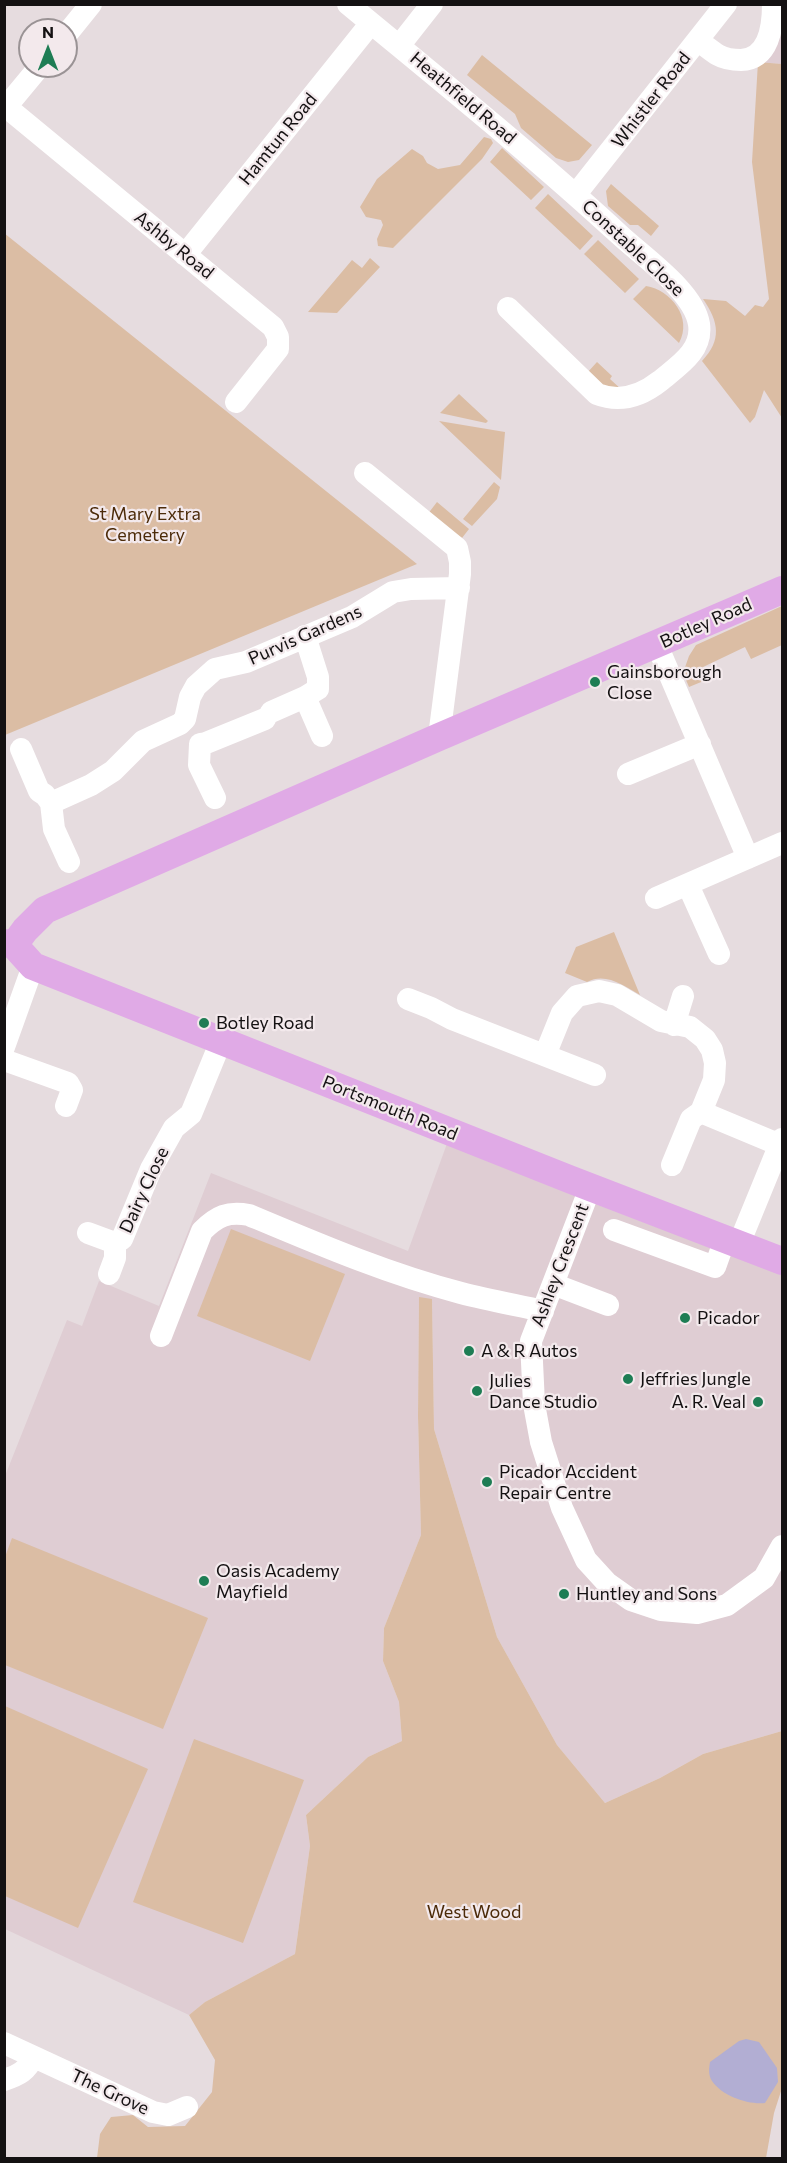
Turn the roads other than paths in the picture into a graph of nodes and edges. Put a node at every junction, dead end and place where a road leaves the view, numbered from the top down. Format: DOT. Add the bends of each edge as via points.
graph roads {
  1 [pos="91,4"];
  2 [pos="348,4"];
  3 [pos="432,4"];
  4 [pos="726,4"];
  5 [pos="774,4"];
  6 [pos="78,20"];
  7 [pos="371,24"];
  8 [pos="698,41"];
  9 [pos="399,46"];
  10 [pos="30,78"];
  11 [pos="5,106"];
  12 [pos="576,194"];
  13 [pos="185,255"];
  14 [pos="508,308"];
  15 [pos="236,402"];
  16 [pos="365,473"];
  17 [pos="459,588"];
  18 [pos="783,590"];
  19 [pos="305,636"];
  20 [pos="657,645"];
  21 [pos="305,697"];
  22 [pos="180,724"];
  23 [pos="322,736"];
  24 [pos="439,737"];
  25 [pos="200,744"];
  26 [pos="700,744"];
  27 [pos="21,749"];
  28 [pos="628,774"];
  29 [pos="45,797"];
  30 [pos="215,798"];
  31 [pos="783,843"];
  32 [pos="748,858"];
  33 [pos="69,862"];
  34 [pos="688,885"];
  35 [pos="656,898"];
  36 [pos="9,944"];
  37 [pos="719,954"];
  38 [pos="33,966"];
  39 [pos="683,996"];
  40 [pos="408,999"];
  41 [pos="674,1024"];
  42 [pos="221,1041"];
  43 [pos="4,1047"];
  44 [pos="545,1055"];
  45 [pos="4,1060"];
  46 [pos="595,1075"];
  47 [pos="66,1106"];
  48 [pos="701,1112"];
  49 [pos="781,1142"];
  50 [pos="672,1165"];
  51 [pos="590,1188"];
  52 [pos="614,1230"];
  53 [pos="88,1233"];
  54 [pos="732,1241"];
  55 [pos="115,1244"];
  56 [pos="783,1261"];
  57 [pos="109,1274"];
  58 [pos="553,1284"];
  59 [pos="608,1305"];
  60 [pos="543,1311"];
  61 [pos="161,1336"];
  62 [pos="783,1546"];
  63 [pos="4,2043"];
  64 [pos="33,2057"];
  65 [pos="4,2080"];
  66 [pos="188,2107"];
  1 -- 6 [label="street"];
  2 -- 7 [label="street, Heathfield Road"];
  3 -- 9 [label="street"];
  4 -- 8 [label="street, Whistler Road"];
  5 -- 8 [label="street" via="766,43 751,59 718,56"];
  7 -- 9 [label="street, Heathfield Road"];
  7 -- 13 [label="street, Hamtun Road"];
  8 -- 12 [label="street, Whistler Road"];
  9 -- 12 [label="street, Heathfield Road"];
  10 -- 11 [label="street"];
  11 -- 13 [label="street, Ashby Road"];
  12 -- 14 [label="street, Constable Close" via="689,301 699,323 696,345 681,364 653,386 634,396 609,398 597,393"];
  13 -- 15 [label="street, Ashby Road" via="263,318 278,337 278,349 271,360"];
  16 -- 17 [label="street" via="457,548"];
  17 -- 19 [label="street, Purvis Gardens" via="393,592 352,617"];
  17 -- 24 [label="street"];
  18 -- 20 [label="main road, Botley Road"];
  19 -- 21 [label="street" via="320,683 318,689"];
  19 -- 22 [label="street, Purvis Gardens" via="204,676 190,697 185,720"];
  20 -- 24 [label="main road, Botley Road"];
  20 -- 26 [label="street"];
  21 -- 23 [label="street"];
  21 -- 25 [label="street"];
  22 -- 25 [label="street"];
  22 -- 29 [label="street" via="143,741 113,771 91,785"];
  24 -- 36 [label="main road, Botley Road" via="45,910"];
  25 -- 30 [label="street" via="199,765"];
  26 -- 28 [label="street"];
  26 -- 32 [label="street"];
  27 -- 29 [label="street"];
  29 -- 33 [label="street"];
  31 -- 32 [label="street"];
  32 -- 34 [label="street"];
  34 -- 35 [label="street"];
  34 -- 37 [label="street"];
  36 -- 38 [label="main road, Portsmouth Road"];
  38 -- 42 [label="main road, Portsmouth Road"];
  38 -- 43 [label="street"];
  39 -- 41 [label="street"];
  40 -- 44 [label="street"];
  41 -- 44 [label="street" via="599,990 577,996 562,1013"];
  41 -- 48 [label="street" via="690,1027 712,1050 714,1080"];
  42 -- 51 [label="main road, Portsmouth Road"];
  42 -- 55 [label="street, Dairy Close" via="191,1114 174,1128 151,1169 122,1239"];
  44 -- 46 [label="street"];
  45 -- 47 [label="street" via="68,1083 72,1090"];
  48 -- 49 [label="street"];
  48 -- 50 [label="street" via="691,1119"];
  49 -- 54 [label="street"];
  51 -- 54 [label="main road, Portsmouth Road"];
  51 -- 58 [label="street, Ashley Crescent"];
  52 -- 54 [label="street" via="715,1267"];
  53 -- 55 [label="street, Dairy Close"];
  54 -- 56 [label="main road, Portsmouth Road"];
  55 -- 57 [label="street, Dairy Close"];
  58 -- 59 [label="street"];
  58 -- 60 [label="street, Ashley Crescent"];
  60 -- 61 [label="street" via="462,1294 399,1274 236,1213 212,1220 202,1231"];
  60 -- 62 [label="street, Ashley Crescent" via="531,1341 534,1404 541,1442 562,1509 586,1560 607,1584 631,1600 662,1610 697,1613 727,1605 764,1578"];
  63 -- 64 [label="street, The Grove"];
  64 -- 65 [label="street" via="20,2075"];
  64 -- 66 [label="street, The Grove" via="153,2112 168,2115"];
}
